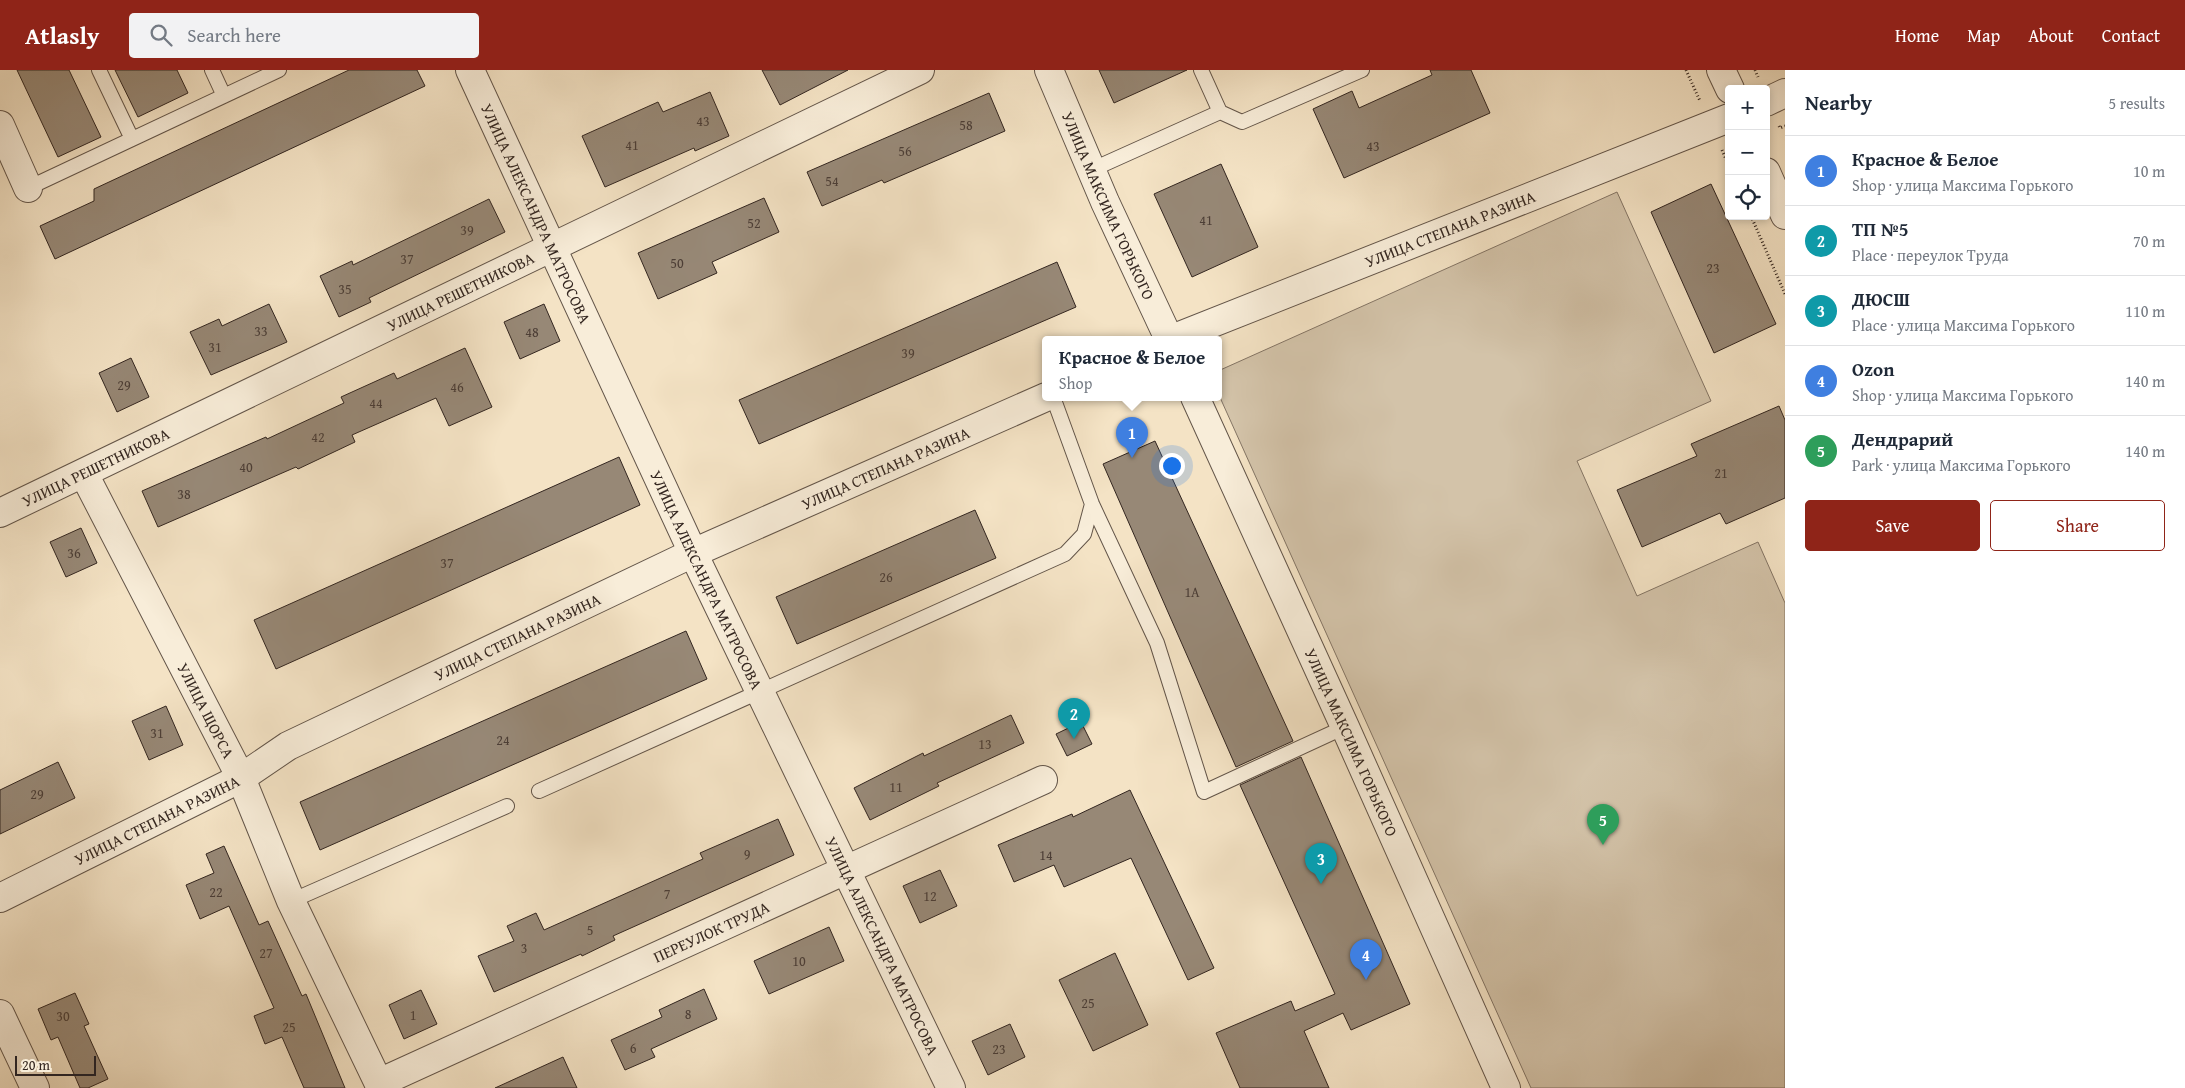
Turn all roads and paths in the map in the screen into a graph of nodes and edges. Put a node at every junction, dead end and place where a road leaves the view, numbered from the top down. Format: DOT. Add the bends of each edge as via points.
graph roads {
  1 [pos="99,70"];
  2 [pos="212,70"];
  3 [pos="279,70"];
  4 [pos="470,70"];
  5 [pos="920,70"];
  6 [pos="1049,70"];
  7 [pos="1201,70"];
  8 [pos="1362,70"];
  9 [pos="1721,70"];
  10 [pos="1728,85"];
  11 [pos="1785,93"];
  12 [pos="224,96"];
  13 [pos="1770,100"];
  14 [pos="1220,112"];
  15 [pos="1725,120"];
  16 [pos="0,125"];
  17 [pos="1785,126"];
  18 [pos="1780,128"];
  19 [pos="132,139"];
  20 [pos="1091,170"];
  21 [pos="1767,175"];
  22 [pos="28,188"];
  23 [pos="1785,215"];
  24 [pos="1753,220"];
  25 [pos="551,249"];
  26 [pos="1785,294"];
  27 [pos="1169,336"];
  28 [pos="1178,336"];
  29 [pos="1042,398"];
  30 [pos="1054,401"];
  31 [pos="1197,401"];
  32 [pos="84,474"];
  33 [pos="1092,504"];
  34 [pos="0,513"];
  35 [pos="693,553"];
  36 [pos="760,692"];
  37 [pos="1346,727"];
  38 [pos="241,778"];
  39 [pos="1043,780"];
  40 [pos="539,791"];
  41 [pos="508,806"];
  42 [pos="847,869"];
  43 [pos="0,898"];
  44 [pos="291,900"];
  45 [pos="0,1014"];
  46 [pos="380,1085"];
  47 [pos="35,1088"];
  48 [pos="951,1088"];
  49 [pos="1506,1088"];
  1 -- 19 [label="lane"];
  2 -- 12 [label="lane"];
  3 -- 12 [label="lane"];
  4 -- 25 [label="street, УЛИЦА АЛЕКСАНДРА МАТРОСОВА"];
  5 -- 25 [label="street, УЛИЦА РЕШЕТНИКОВА"];
  6 -- 20 [label="street, УЛИЦА МАКСИМА ГОРЬКОГО"];
  7 -- 14 [label="lane"];
  8 -- 14 [label="lane" via="1242,122"];
  9 -- 10 [label="street"];
  11 -- 13 [label="street"];
  12 -- 19 [label="lane"];
  14 -- 20 [label="lane"];
  15 -- 28 [label="street, УЛИЦА СТЕПАНА РАЗИНА"];
  16 -- 22 [label="street"];
  17 -- 18 [label="path"];
  19 -- 22 [label="lane"];
  20 -- 27 [label="street, УЛИЦА МАКСИМА ГОРЬКОГО"];
  21 -- 23 [label="street"];
  24 -- 26 [label="path"];
  25 -- 32 [label="street, УЛИЦА РЕШЕТНИКОВА"];
  25 -- 35 [label="street, УЛИЦА АЛЕКСАНДРА МАТРОСОВА"];
  29 -- 35 [label="street, УЛИЦА СТЕПАНА РАЗИНА"];
  30 -- 33 [label="lane"];
  31 -- 37 [label="street, УЛИЦА МАКСИМА ГОРЬКОГО"];
  32 -- 34 [label="street, УЛИЦА РЕШЕТНИКОВА"];
  32 -- 38 [label="street, УЛИЦА ЩОРСА"];
  33 -- 36 [label="lane" via="1084,534 1065,554"];
  33 -- 37 [label="lane" via="1157,643 1204,792"];
  35 -- 36 [label="street, УЛИЦА АЛЕКСАНДРА МАТРОСОВА"];
  35 -- 38 [label="street, УЛИЦА СТЕПАНА РАЗИНА" via="288,746"];
  36 -- 40 [label="lane"];
  36 -- 42 [label="street, УЛИЦА АЛЕКСАНДРА МАТРОСОВА"];
  37 -- 49 [label="street, УЛИЦА МАКСИМА ГОРЬКОГО"];
  38 -- 43 [label="street, УЛИЦА СТЕПАНА РАЗИНА"];
  38 -- 44 [label="street, УЛИЦА ЩОРСА"];
  39 -- 42 [label="street, ПЕРЕУЛОК ТРУДА"];
  41 -- 44 [label="lane"];
  42 -- 46 [label="street, ПЕРЕУЛОК ТРУДА"];
  42 -- 48 [label="street, УЛИЦА АЛЕКСАНДРА МАТРОСОВА"];
  44 -- 46 [label="street, УЛИЦА ЩОРСА"];
  45 -- 47 [label="street"];
}
